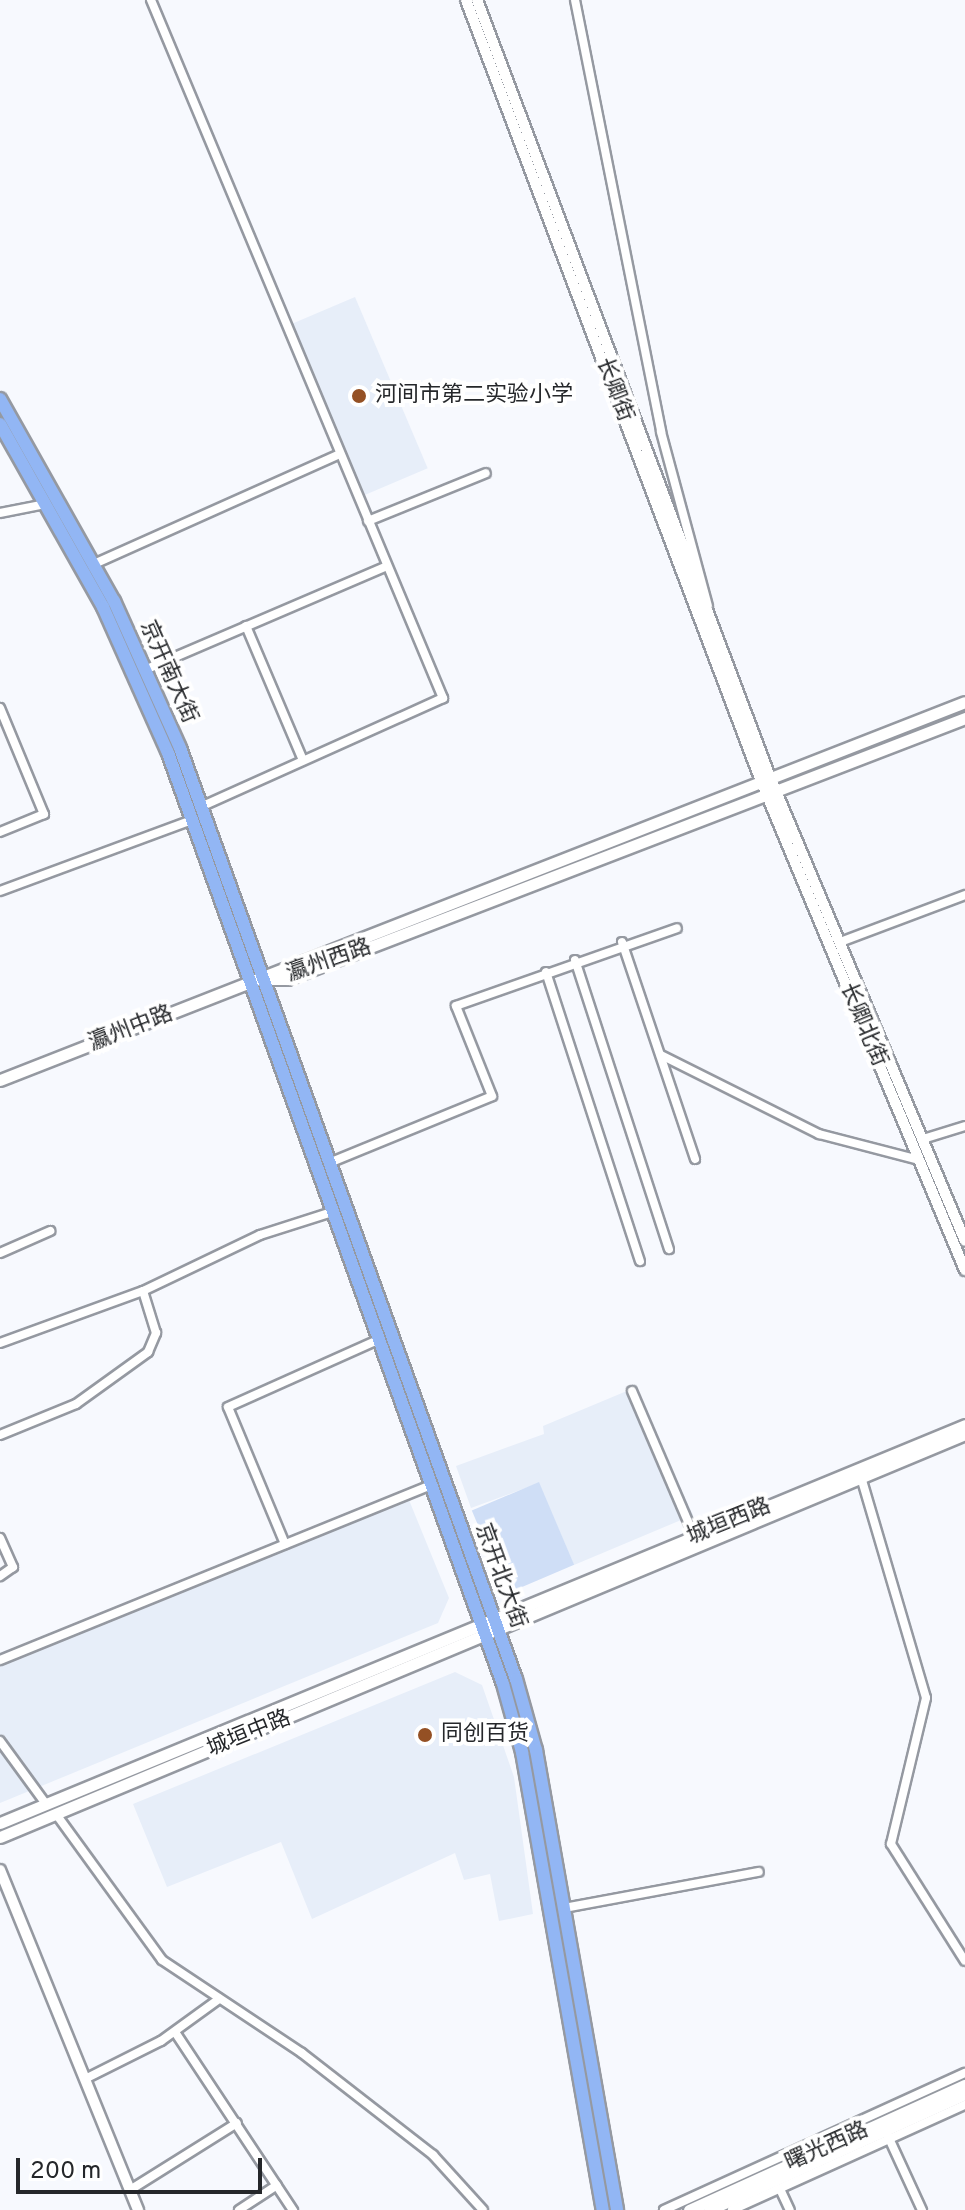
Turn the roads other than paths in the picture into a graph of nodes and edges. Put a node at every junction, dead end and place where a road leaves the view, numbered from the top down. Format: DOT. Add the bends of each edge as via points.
graph roads {
  1 [pos="151,0"];
  2 [pos="466,0"];
  3 [pos="477,0"];
  4 [pos="575,0"];
  5 [pos="0,399"];
  6 [pos="0,424"];
  7 [pos="340,454"];
  8 [pos="486,473"];
  9 [pos="46,504"];
  10 [pos="0,513"];
  11 [pos="368,521"];
  12 [pos="94,564"];
  13 [pos="387,566"];
  14 [pos="709,615"];
  15 [pos="246,626"];
  16 [pos="147,669"];
  17 [pos="965,702"];
  18 [pos="0,708"];
  19 [pos="965,718"];
  20 [pos="303,760"];
  21 [pos="766,779"];
  22 [pos="771,792"];
  23 [pos="201,807"];
  24 [pos="192,820"];
  25 [pos="0,832"];
  26 [pos="0,891"];
  27 [pos="965,895"];
  28 [pos="677,928"];
  29 [pos="622,942"];
  30 [pos="840,942"];
  31 [pos="575,960"];
  32 [pos="546,972"];
  33 [pos="256,981"];
  34 [pos="661,1055"];
  35 [pos="0,1080"];
  36 [pos="965,1126"];
  37 [pos="923,1139"];
  38 [pos="695,1159"];
  39 [pos="919,1160"];
  40 [pos="329,1163"];
  41 [pos="332,1212"];
  42 [pos="50,1231"];
  43 [pos="965,1241"];
  44 [pos="669,1249"];
  45 [pos="0,1253"];
  46 [pos="640,1261"];
  47 [pos="965,1270"];
  48 [pos="143,1291"];
  49 [pos="378,1340"];
  50 [pos="0,1343"];
  51 [pos="632,1391"];
  52 [pos="965,1425"];
  53 [pos="965,1434"];
  54 [pos="0,1435"];
  55 [pos="861,1477"];
  56 [pos="430,1485"];
  57 [pos="694,1536"];
  58 [pos="0,1538"];
  59 [pos="285,1544"];
  60 [pos="0,1576"];
  61 [pos="489,1627"];
  62 [pos="0,1660"];
  63 [pos="0,1741"];
  64 [pos="46,1804"];
  65 [pos="56,1814"];
  66 [pos="0,1823"];
  67 [pos="0,1837"];
  68 [pos="0,1870"];
  69 [pos="759,1872"];
  70 [pos="564,1908"];
  71 [pos="965,1961"];
  72 [pos="219,1999"];
  73 [pos="175,2032"];
  74 [pos="965,2073"];
  75 [pos="85,2079"];
  76 [pos="965,2085"];
  77 [pos="965,2094"];
  78 [pos="965,2105"];
  79 [pos="237,2123"];
  80 [pos="887,2135"];
  81 [pos="277,2185"];
  82 [pos="780,2189"];
  83 [pos="130,2190"];
  84 [pos="138,2210"];
  85 [pos="239,2210"];
  86 [pos="293,2210"];
  87 [pos="483,2210"];
  88 [pos="603,2210"];
  89 [pos="617,2210"];
  90 [pos="664,2210"];
  91 [pos="689,2210"];
  92 [pos="709,2210"];
  93 [pos="732,2210"];
  94 [pos="790,2210"];
  95 [pos="922,2210"];
  1 -- 7 [label="street"];
  2 -- 21 [label="street, 长卿街"];
  3 -- 14 [label="street, 长卿街"];
  4 -- 14 [label="street" via="661,432 705,576"];
  5 -- 12 [label="main road, 京开南大街"];
  6 -- 9 [label="main road, 京开南大街"];
  7 -- 11 [label="street"];
  7 -- 12 [label="street"];
  8 -- 11 [label="street"];
  9 -- 10 [label="street"];
  9 -- 24 [label="main road, 京开南大街" via="124,647"];
  11 -- 13 [label="street"];
  12 -- 16 [label="main road, 京开南大街"];
  13 -- 15 [label="street"];
  13 -- 20 [label="street" via="443,698"];
  14 -- 21 [label="street, 长卿街"];
  15 -- 16 [label="street"];
  15 -- 20 [label="street"];
  16 -- 23 [label="main road, 京开南大街"];
  17 -- 21 [label="main road, 瀛州西路"];
  18 -- 25 [label="street" via="44,814"];
  19 -- 22 [label="main road, 瀛州西路"];
  20 -- 23 [label="street"];
  21 -- 22 [label="street, 长卿北街"];
  21 -- 33 [label="main road, 瀛州西路"];
  22 -- 30 [label="street, 长卿北街"];
  22 -- 33 [label="main road, 瀛州西路" via="287,979"];
  22 -- 39 [label="street, 长卿北街"];
  23 -- 33 [label="main road, 京开南大街"];
  24 -- 26 [label="street"];
  24 -- 33 [label="main road, 京开南大街"];
  27 -- 30 [label="street"];
  28 -- 29 [label="street"];
  29 -- 31 [label="street"];
  29 -- 34 [label="street"];
  30 -- 37 [label="street, 长卿北街"];
  31 -- 32 [label="street"];
  31 -- 44 [label="street"];
  32 -- 40 [label="street" via="456,1006 492,1096"];
  32 -- 46 [label="street"];
  33 -- 35 [label="main road, 瀛州中路"];
  33 -- 40 [label="main road, 京开北大街"];
  33 -- 41 [label="main road, 京开北大街"];
  34 -- 38 [label="street"];
  34 -- 39 [label="street" via="819,1134"];
  36 -- 37 [label="street"];
  37 -- 43 [label="street, 长卿北街"];
  39 -- 47 [label="street, 长卿北街"];
  40 -- 61 [label="main road, 京开北大街"];
  41 -- 48 [label="street" via="260,1235"];
  41 -- 49 [label="main road, 京开北大街"];
  42 -- 45 [label="street"];
  48 -- 50 [label="street"];
  48 -- 54 [label="street" via="156,1333 148,1352 76,1404"];
  49 -- 56 [label="main road, 京开北大街"];
  49 -- 59 [label="street" via="228,1407"];
  51 -- 57 [label="street"];
  52 -- 57 [label="main road, 城垣西路"];
  53 -- 55 [label="main road, 城垣西路"];
  55 -- 61 [label="main road, 城垣西路"];
  55 -- 71 [label="street" via="926,1698 891,1844"];
  56 -- 59 [label="street"];
  56 -- 61 [label="main road, 京开北大街"];
  57 -- 61 [label="main road, 城垣西路"];
  58 -- 60 [label="street" via="13,1567"];
  59 -- 62 [label="street"];
  61 -- 64 [label="main road, 城垣中路"];
  61 -- 65 [label="main road, 城垣中路"];
  61 -- 70 [label="main road, 京开北大街" via="531,1728"];
  61 -- 88 [label="main road, 京开北大街" via="520,1739"];
  63 -- 64 [label="street"];
  64 -- 66 [label="main road, 城垣中路"];
  65 -- 67 [label="main road, 城垣中路"];
  65 -- 72 [label="street" via="141,1938"];
  68 -- 75 [label="street"];
  69 -- 70 [label="street"];
  70 -- 89 [label="main road, 京开北大街"];
  72 -- 73 [label="street"];
  72 -- 87 [label="street" via="302,2053 433,2155"];
  73 -- 75 [label="street"];
  73 -- 79 [label="street"];
  74 -- 90 [label="street"];
  75 -- 83 [label="street"];
  76 -- 91 [label="main road, 曙光西路"];
  77 -- 80 [label="main road, 曙光西路"];
  78 -- 80 [label="street"];
  79 -- 81 [label="street"];
  79 -- 83 [label="street"];
  80 -- 82 [label="street"];
  80 -- 92 [label="main road, 曙光西路"];
  80 -- 95 [label="street"];
  81 -- 85 [label="street"];
  81 -- 86 [label="street"];
  82 -- 93 [label="street"];
  82 -- 94 [label="street"];
  83 -- 84 [label="street"];
}
